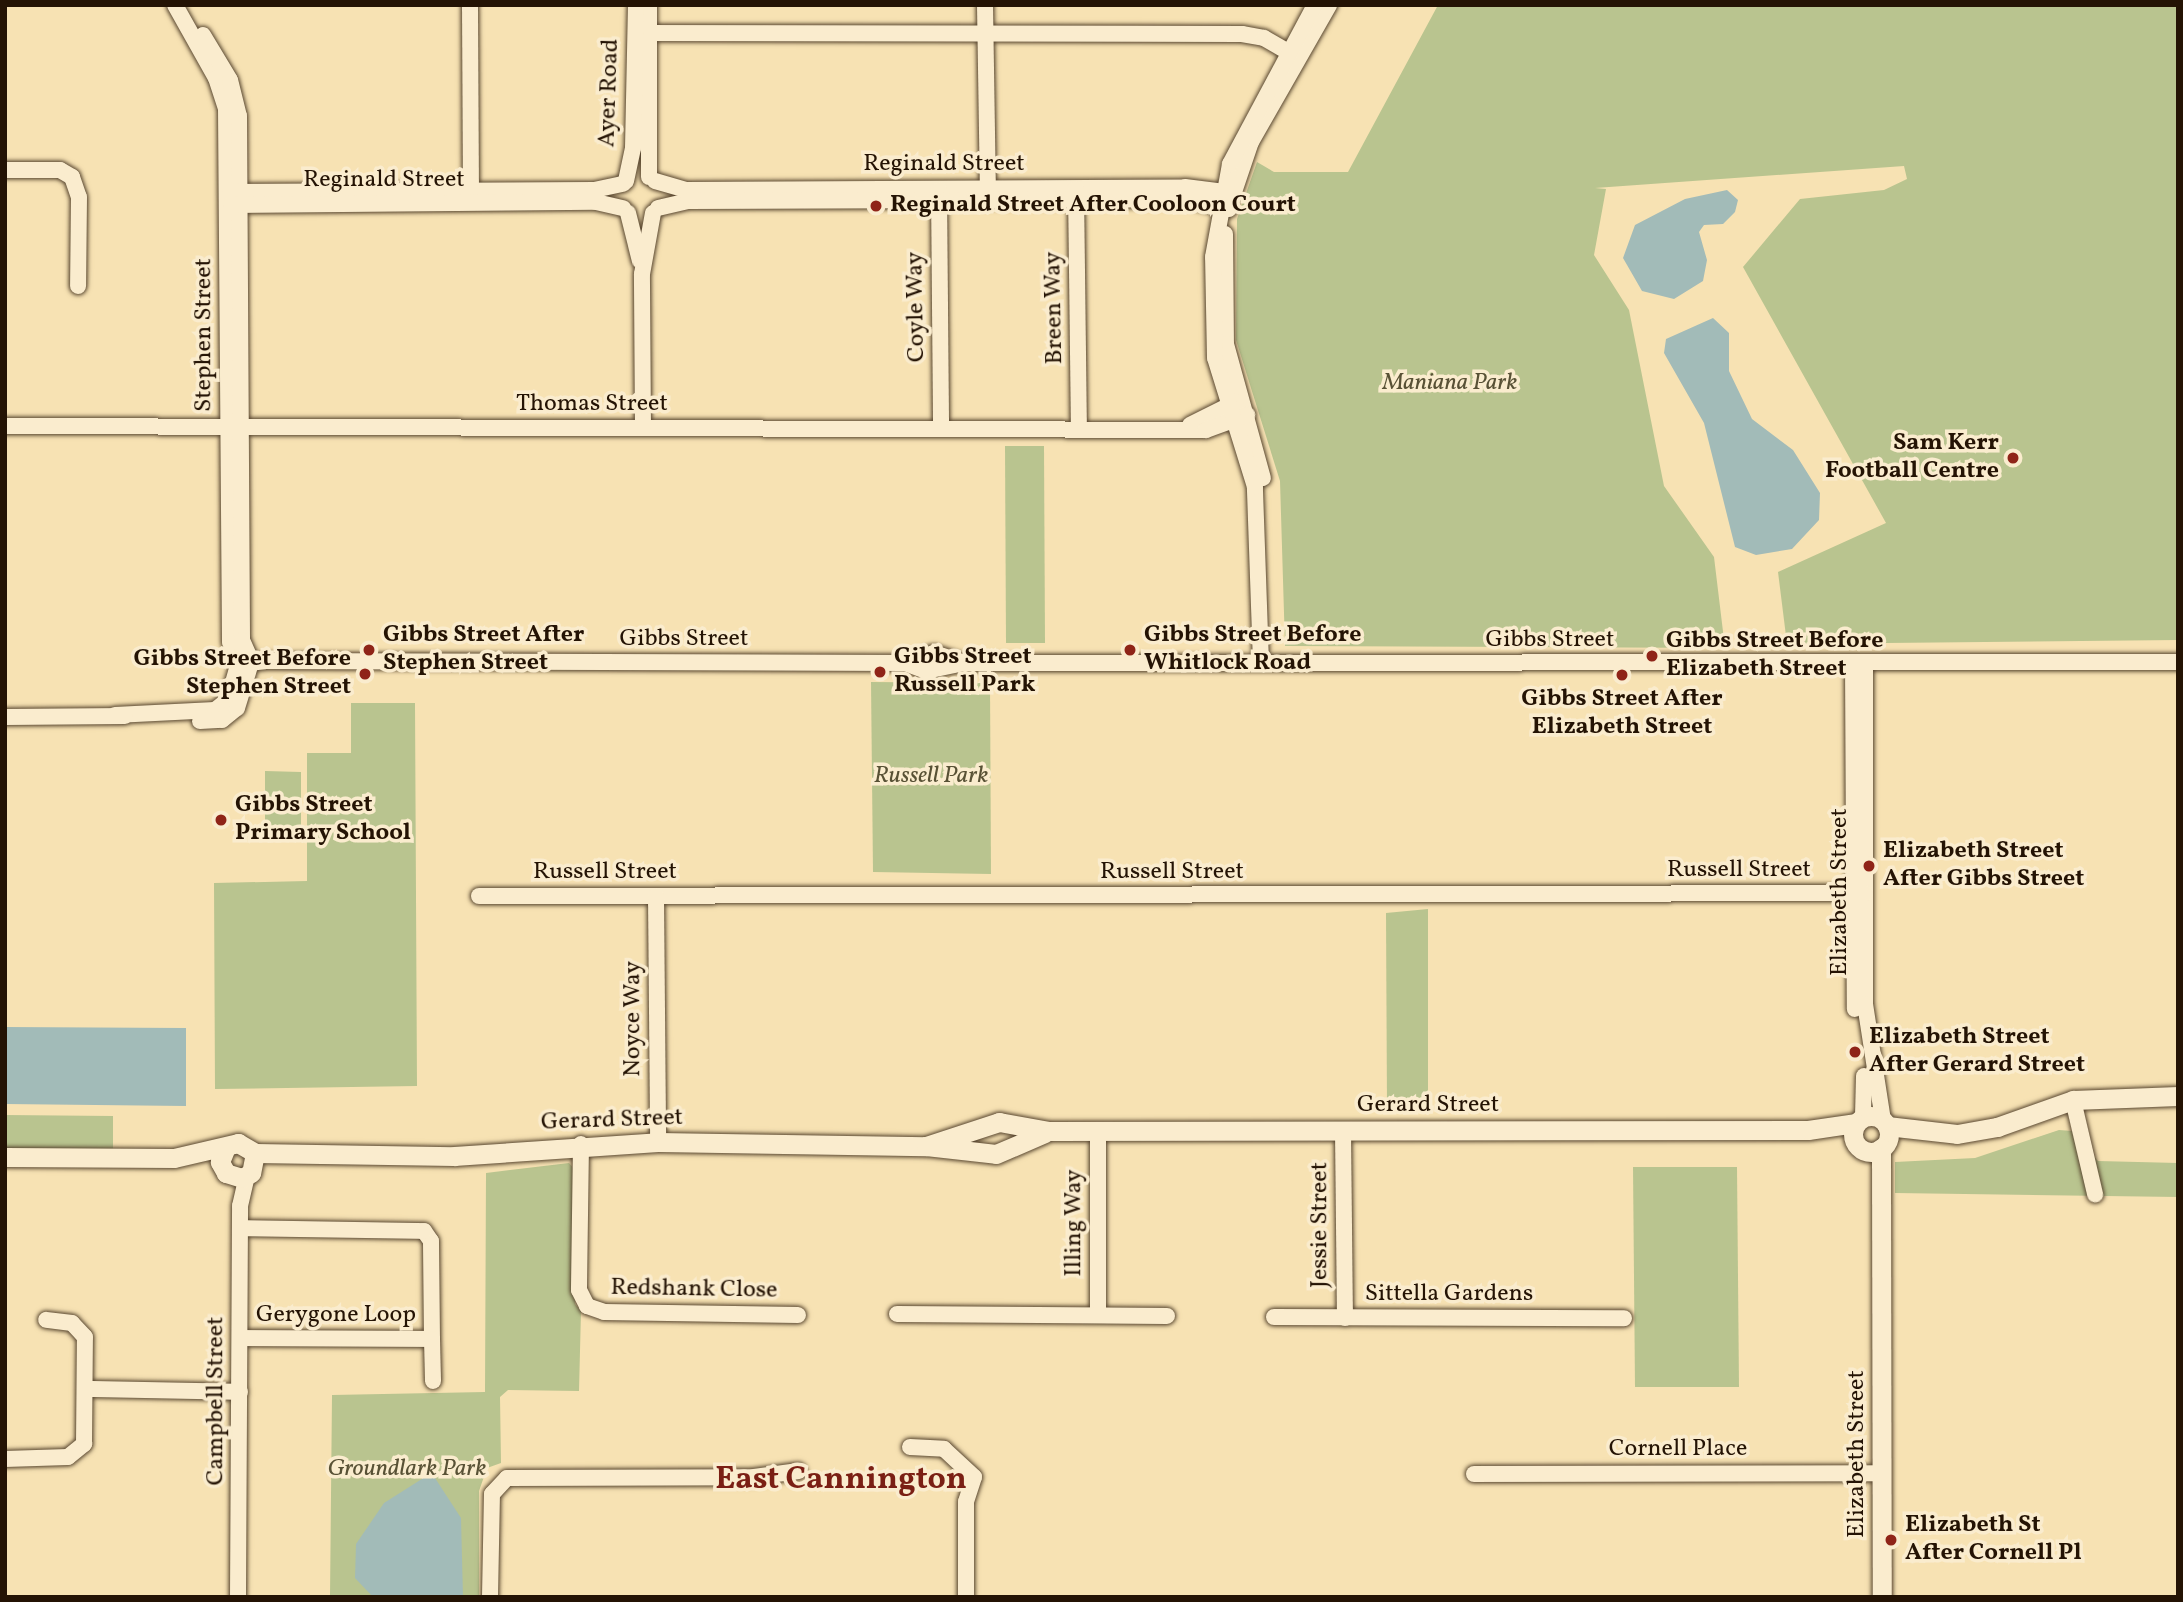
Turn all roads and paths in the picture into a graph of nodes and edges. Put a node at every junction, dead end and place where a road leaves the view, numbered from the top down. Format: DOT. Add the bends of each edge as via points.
graph roads {
  1 [pos="175,5"];
  2 [pos="186,5"];
  3 [pos="470,5"];
  4 [pos="636,5"];
  5 [pos="649,5"];
  6 [pos="985,5"];
  7 [pos="1315,5"];
  8 [pos="1329,5"];
  9 [pos="642,33"];
  10 [pos="985,33"];
  11 [pos="1293,55"];
  12 [pos="5,170"];
  13 [pos="652,179"];
  14 [pos="624,183"];
  15 [pos="939,193"];
  16 [pos="1076,193"];
  17 [pos="988,194"];
  18 [pos="470,197"];
  19 [pos="233,198"];
  20 [pos="1226,200"];
  21 [pos="626,211"];
  22 [pos="656,211"];
  23 [pos="642,274"];
  24 [pos="78,286"];
  25 [pos="1238,411"];
  26 [pos="5,426"];
  27 [pos="941,426"];
  28 [pos="235,428"];
  29 [pos="643,428"];
  30 [pos="1079,428"];
  31 [pos="1859,662"];
  32 [pos="2178,662"];
  33 [pos="1261,663"];
  34 [pos="245,667"];
  35 [pos="5,717"];
  36 [pos="1859,894"];
  37 [pos="479,896"];
  38 [pos="656,896"];
  39 [pos="2178,1096"];
  40 [pos="2073,1100"];
  41 [pos="1098,1131"];
  42 [pos="1343,1131"];
  43 [pos="1049,1132"];
  44 [pos="1873,1134"];
  45 [pos="658,1143"];
  46 [pos="581,1144"];
  47 [pos="926,1146"];
  48 [pos="226,1147"];
  49 [pos="5,1157"];
  50 [pos="174,1158"];
  51 [pos="242,1169"];
  52 [pos="2095,1194"];
  53 [pos="240,1228"];
  54 [pos="897,1314"];
  55 [pos="798,1315"];
  56 [pos="1098,1315"];
  57 [pos="1167,1315"];
  58 [pos="1274,1317"];
  59 [pos="1345,1318"];
  60 [pos="1623,1318"];
  61 [pos="46,1320"];
  62 [pos="240,1338"];
  63 [pos="432,1339"];
  64 [pos="433,1381"];
  65 [pos="88,1389"];
  66 [pos="240,1392"];
  67 [pos="910,1447"];
  68 [pos="5,1459"];
  69 [pos="799,1471"];
  70 [pos="1883,1473"];
  71 [pos="1474,1474"];
  72 [pos="238,1597"];
  73 [pos="490,1597"];
  74 [pos="967,1597"];
  75 [pos="1882,1597"];
  1 -- 19 [label="street, Stephen Street" via="221,89"];
  2 -- 19 [label="street, Stephen Street" via="234,91"];
  3 -- 18 [label="street"];
  4 -- 9 [label="street, Ayer Road"];
  5 -- 9 [label="street, Ayer Road"];
  6 -- 10 [label="street"];
  7 -- 11 [label="street"];
  8 -- 11 [label="street"];
  9 -- 10 [label="street"];
  9 -- 13 [label="street, Ayer Road"];
  9 -- 14 [label="street, Ayer Road" via="633,148"];
  10 -- 11 [label="street" via="1242,34"];
  10 -- 17 [label="street"];
  11 -- 20 [label="street" via="1241,138"];
  12 -- 24 [label="street" via="60,170 72,177 79,197"];
  13 -- 14 [label="street, Reginald Street"];
  13 -- 15 [label="street, Reginald Street" via="687,190"];
  13 -- 22 [label="street, Ayer Road" via="661,191"];
  14 -- 18 [label="street, Reginald Street"];
  14 -- 21 [label="street, Ayer Road"];
  15 -- 17 [label="street, Reginald Street"];
  15 -- 22 [label="street, Reginald Street" via="688,201"];
  15 -- 27 [label="street, Coyle Way"];
  16 -- 17 [label="street, Reginald Street"];
  16 -- 20 [label="street, Reginald Street"];
  16 -- 30 [label="street, Breen Way"];
  18 -- 19 [label="street, Reginald Street"];
  18 -- 21 [label="street, Reginald Street" via="596,202"];
  19 -- 28 [label="street, Stephen Street"];
  20 -- 25 [label="street" via="1226,344"];
  21 -- 22 [label="street, Reginald Street"];
  21 -- 23 [label="street"];
  22 -- 23 [label="street"];
  23 -- 29 [label="street"];
  25 -- 30 [label="street, Thomas Street" via="1178,429"];
  25 -- 33 [label="street" via="1263,468 1258,526"];
  26 -- 28 [label="street, Thomas Street"];
  27 -- 29 [label="street, Thomas Street"];
  27 -- 30 [label="street, Thomas Street"];
  28 -- 29 [label="street, Thomas Street"];
  28 -- 34 [label="street, Stephen Street" via="230,642"];
  31 -- 32 [label="street, Gibbs Street"];
  31 -- 33 [label="street, Gibbs Street"];
  31 -- 36 [label="street, Elizabeth Street"];
  33 -- 34 [label="street, Gibbs Street" via="964,663 926,671 905,663"];
  34 -- 35 [label="street" via="237,708 222,720 115,715"];
  36 -- 38 [label="street, Russell Street"];
  36 -- 44 [label="street, Elizabeth Street"];
  37 -- 38 [label="street, Russell Street"];
  38 -- 45 [label="street, Noyce Way"];
  39 -- 40 [label="street, Gerard Street"];
  40 -- 44 [label="street, Gerard Street" via="1997,1127"];
  40 -- 52 [label="street"];
  41 -- 42 [label="street, Gerard Street"];
  41 -- 43 [label="street, Gerard Street"];
  41 -- 56 [label="street, Illing Way"];
  42 -- 44 [label="street, Gerard Street" via="1808,1130"];
  42 -- 59 [label="street, Jessie Street"];
  43 -- 47 [label="street, Gerard Street" via="996,1154"];
  43 -- 47 [label="street, Gerard Street" via="994,1123 966,1138"];
  44 -- 70 [label="street, Elizabeth Street" via="1883,1185"];
  45 -- 46 [label="street, Gerard Street"];
  45 -- 47 [label="street, Gerard Street"];
  46 -- 51 [label="street, Gerard Street" via="454,1156 301,1158"];
  46 -- 55 [label="street, Redshank Close" via="579,1290 587,1306 604,1312"];
  48 -- 50 [label="street, Gerard Street"];
  48 -- 51 [label="street"];
  48 -- 51 [label="street" via="243,1143"];
  49 -- 50 [label="street, Gerard Street"];
  50 -- 51 [label="street, Gerard Street"];
  51 -- 53 [label="street, Campbell Street"];
  53 -- 62 [label="street, Campbell Street"];
  53 -- 63 [label="street, Gerygone Loop" via="424,1231 431,1241"];
  54 -- 56 [label="street"];
  56 -- 57 [label="street"];
  58 -- 59 [label="street, Sittella Gardens"];
  59 -- 60 [label="street, Sittella Gardens"];
  61 -- 65 [label="street" via="72,1323 85,1337"];
  62 -- 63 [label="street, Gerygone Loop"];
  62 -- 66 [label="street, Campbell Street"];
  63 -- 64 [label="street, Gerygone Loop"];
  65 -- 66 [label="street"];
  65 -- 68 [label="street" via="87,1434 78,1452"];
  66 -- 72 [label="street, Campbell Street"];
  67 -- 74 [label="street" via="944,1449 974,1477 966,1502"];
  69 -- 73 [label="street" via="754,1477 507,1478 492,1494"];
  70 -- 71 [label="street, Cornell Place"];
  70 -- 75 [label="street, Elizabeth Street"];
}
